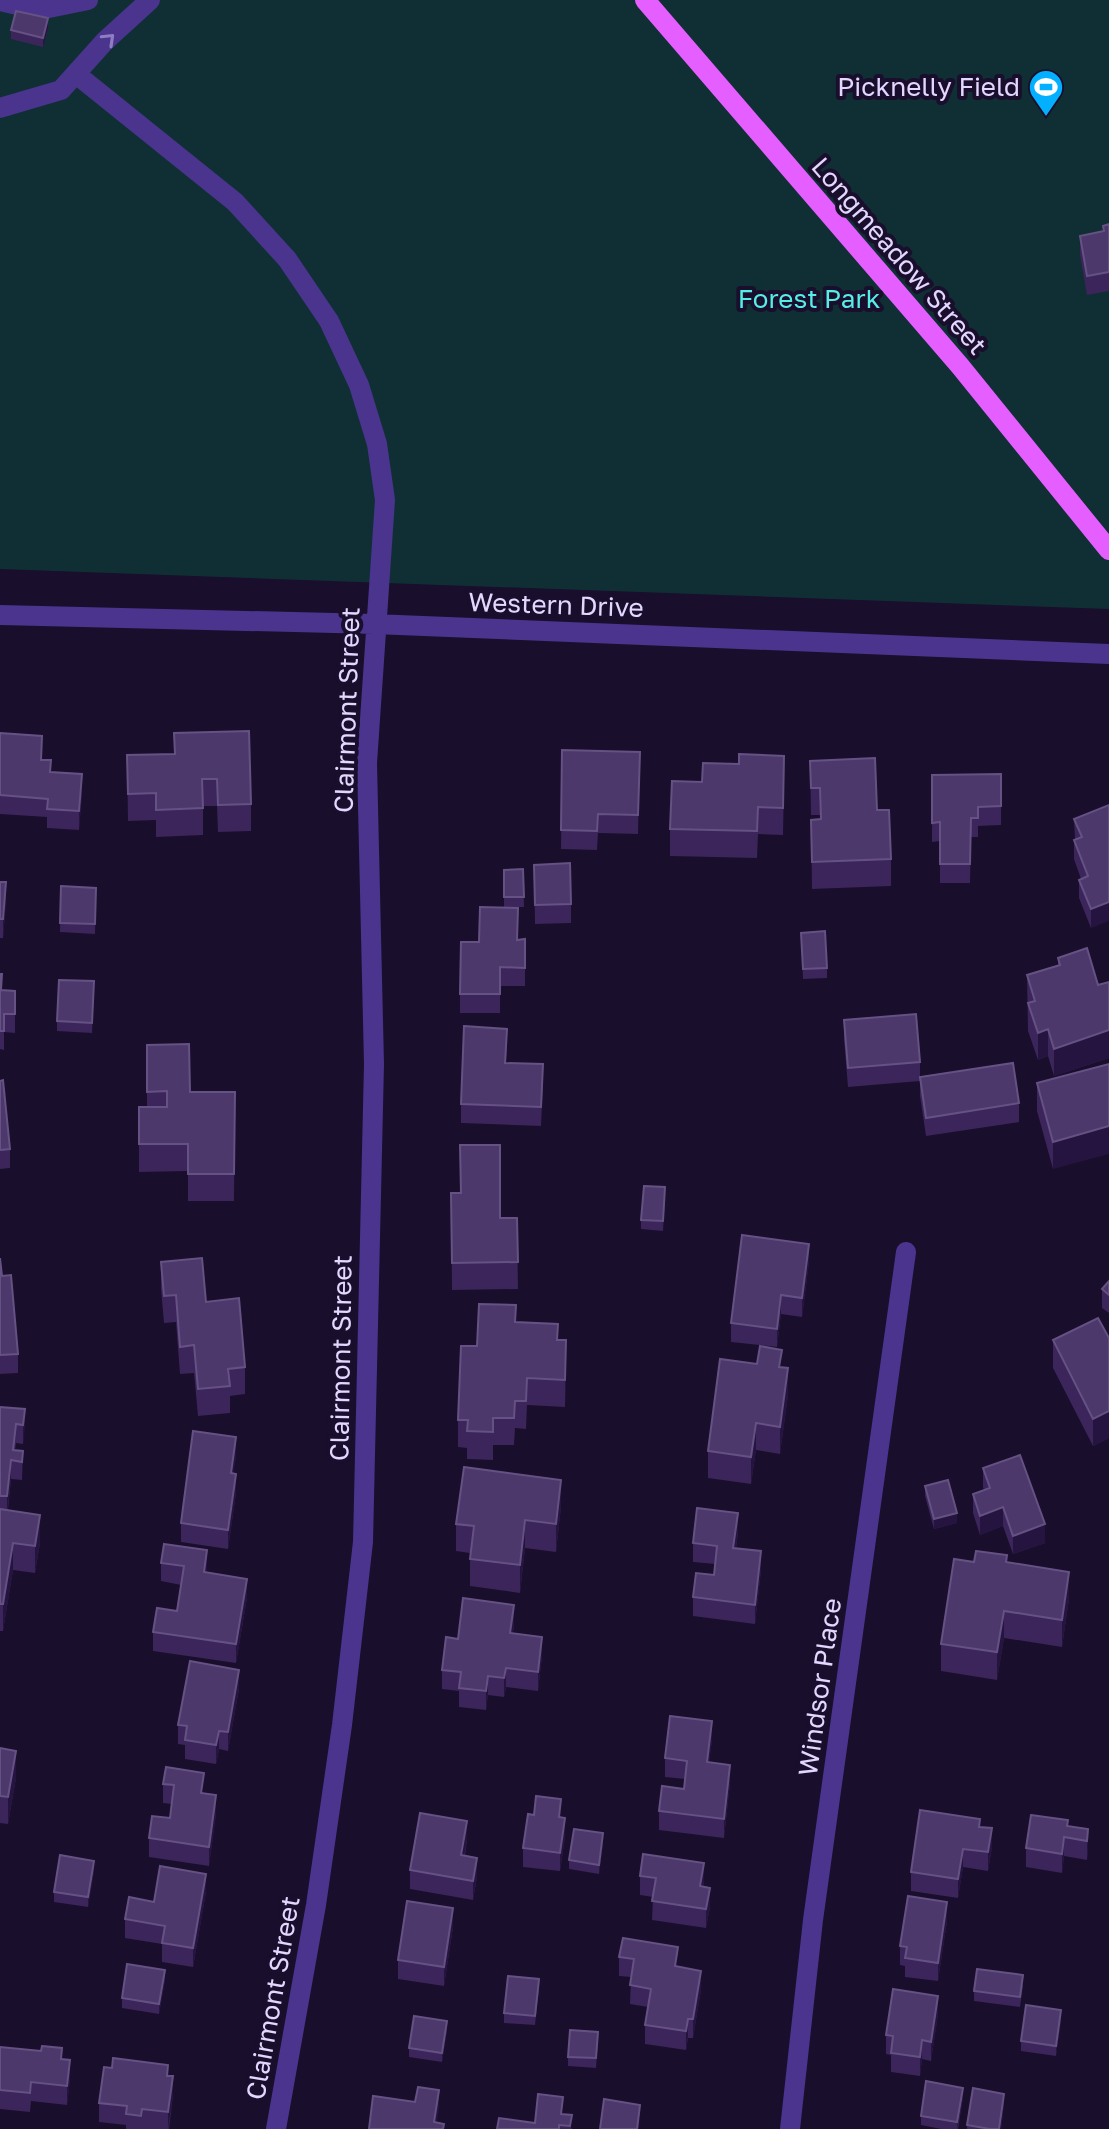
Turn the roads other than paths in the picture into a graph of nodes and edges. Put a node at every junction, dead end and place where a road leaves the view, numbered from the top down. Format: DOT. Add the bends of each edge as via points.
graph roads {
  1 [pos="88,0"];
  2 [pos="150,0"];
  3 [pos="645,0"];
  4 [pos="0,1"];
  5 [pos="76,74"];
  6 [pos="0,108"];
  7 [pos="1109,550"];
  8 [pos="0,615"];
  9 [pos="374,624"];
  10 [pos="1109,654"];
  11 [pos="906,1252"];
  12 [pos="276,2129"];
  13 [pos="790,2129"];
  1 -- 4 [label="street" via="39,10"];
  5 -- 2 [label="street, one-way"];
  3 -- 7 [label="main road, Longmeadow Street" via="960,366"];
  5 -- 6 [label="street" via="61,90"];
  5 -- 9 [label="street, Clairmont Street" via="235,202 287,259 329,321 359,385 377,444 385,500"];
  8 -- 9 [label="street, Western Drive"];
  9 -- 10 [label="street, Western Drive"];
  9 -- 12 [label="street, Clairmont Street" via="367,763 374,1064 363,1542 316,1905"];
  11 -- 13 [label="street, Windsor Place" via="813,1920"];
}
